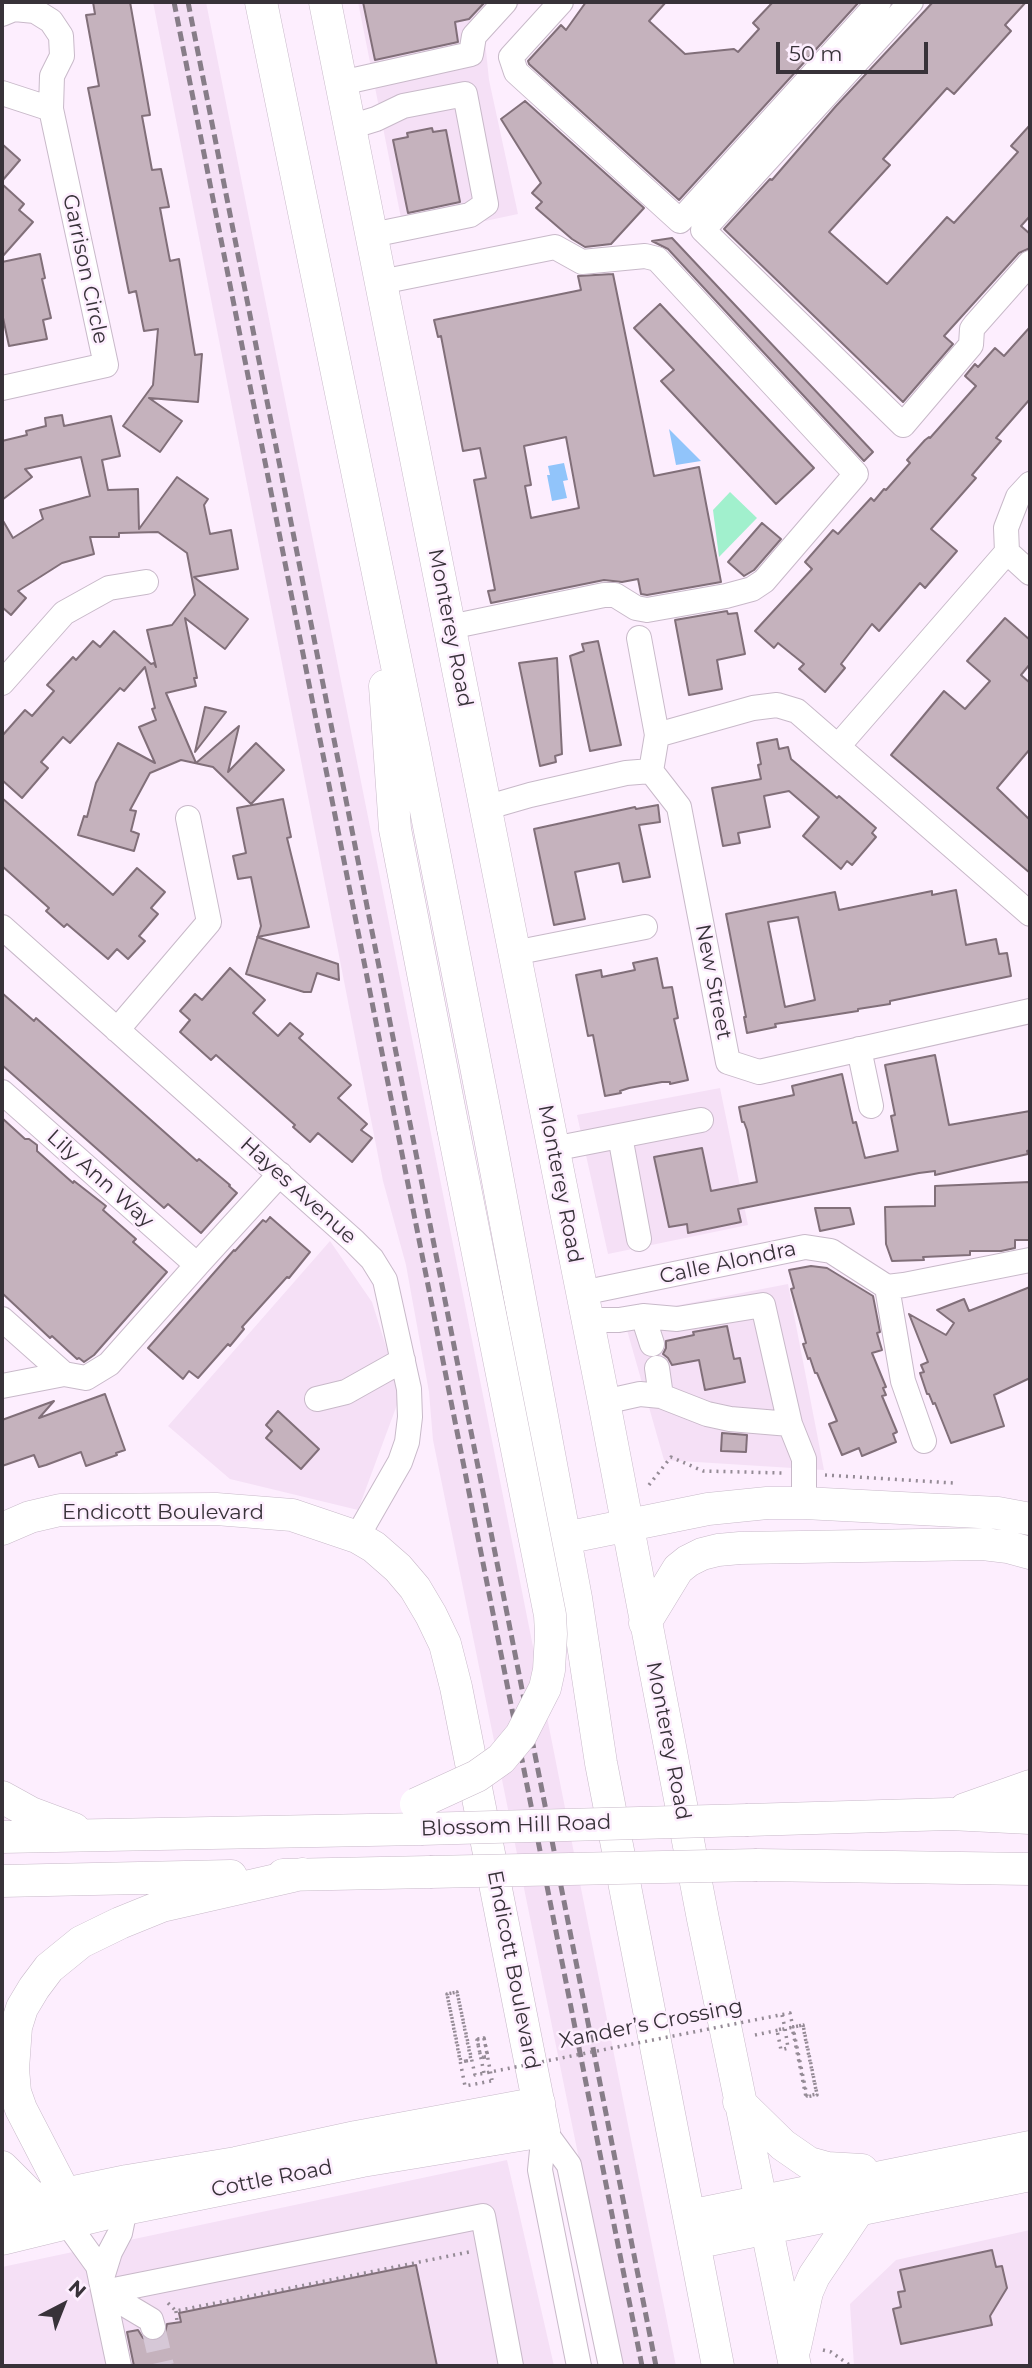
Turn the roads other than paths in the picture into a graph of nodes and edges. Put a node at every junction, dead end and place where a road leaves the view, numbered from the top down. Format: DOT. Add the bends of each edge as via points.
graph roads {
  1 [pos="261,2"];
  2 [pos="325,2"];
  3 [pos="505,2"];
  4 [pos="561,2"];
  5 [pos="879,2"];
  6 [pos="911,2"];
  7 [pos="2,14"];
  8 [pos="341,83"];
  9 [pos="2,93"];
  10 [pos="51,109"];
  11 [pos="350,127"];
  12 [pos="372,235"];
  13 [pos="1030,263"];
  14 [pos="381,282"];
  15 [pos="2,388"];
  16 [pos="1030,484"];
  17 [pos="1007,552"];
  18 [pos="376,559"];
  19 [pos="1030,573"];
  20 [pos="146,582"];
  21 [pos="450,627"];
  22 [pos="639,638"];
  23 [pos="2,683"];
  24 [pos="657,735"];
  25 [pos="839,745"];
  26 [pos="651,771"];
  27 [pos="485,808"];
  28 [pos="188,818"];
  29 [pos="1030,914"];
  30 [pos="2,927"];
  31 [pos="645,927"];
  32 [pos="514,953"];
  33 [pos="1030,1012"];
  34 [pos="117,1030"];
  35 [pos="859,1049"];
  36 [pos="2,1092"];
  37 [pos="871,1106"];
  38 [pos="701,1120"];
  39 [pos="620,1136"];
  40 [pos="553,1149"];
  41 [pos="280,1174"];
  42 [pos="639,1239"];
  43 [pos="1030,1260"];
  44 [pos="197,1265"];
  45 [pos="887,1287"];
  46 [pos="584,1307"];
  47 [pos="643,1316"];
  48 [pos="2,1319"];
  49 [pos="652,1344"];
  50 [pos="403,1360"];
  51 [pos="657,1368"];
  52 [pos="64,1374"];
  53 [pos="2,1386"];
  54 [pos="661,1396"];
  55 [pos="317,1399"];
  56 [pos="604,1402"];
  57 [pos="790,1423"];
  58 [pos="924,1441"];
  59 [pos="804,1488"];
  60 [pos="1030,1519"];
  61 [pos="626,1526"];
  62 [pos="2,1530"];
  63 [pos="357,1537"];
  64 [pos="565,1538"];
  65 [pos="1030,1553"];
  66 [pos="645,1623"];
  67 [pos="1030,1786"];
  68 [pos="2,1797"];
  69 [pos="950,1814"];
  70 [pos="419,1816"];
  71 [pos="1030,1818"];
  72 [pos="88,1835"];
  73 [pos="2,1837"];
  74 [pos="1030,1868"];
  75 [pos="302,1874"];
  76 [pos="2,1881"];
  77 [pos="739,2102"];
  78 [pos="542,2117"];
  79 [pos="1030,2147"];
  80 [pos="2,2167"];
  81 [pos="898,2172"];
  82 [pos="1030,2175"];
  83 [pos="56,2206"];
  84 [pos="2,2207"];
  85 [pos="125,2209"];
  86 [pos="859,2209"];
  87 [pos="763,2215"];
  88 [pos="692,2230"];
  89 [pos="2,2239"];
  90 [pos="103,2286"];
  91 [pos="153,2327"];
  92 [pos="804,2357"];
  93 [pos="118,2366"];
  94 [pos="511,2366"];
  95 [pos="579,2366"];
  96 [pos="611,2366"];
  97 [pos="718,2366"];
  1 -- 18 [label="main road"];
  2 -- 8 [label="main road, Monterey Road"];
  3 -- 8 [label="street" via="474,36 471,54"];
  4 -- 5 [label="street" via="512,57 516,72 680,221"];
  6 -- 13 [label="street" via="704,230 903,425 971,345 975,325"];
  7 -- 10 [label="street, Garrison Circle" via="14,9 35,11 51,21 61,36 62,56 52,75"];
  8 -- 11 [label="main road, Monterey Road"];
  9 -- 10 [label="street"];
  10 -- 15 [label="street, Garrison Circle" via="106,365"];
  11 -- 12 [label="main road, Monterey Road"];
  11 -- 12 [label="street" via="403,106 465,94 486,204 470,215"];
  12 -- 14 [label="main road, Monterey Road"];
  14 -- 21 [label="main road, Monterey Road"];
  14 -- 21 [label="street" via="555,247 582,262 657,259 856,474 764,581 752,589 647,610 604,594"];
  16 -- 17 [label="street" via="1018,497 1006,528"];
  17 -- 19 [label="street"];
  17 -- 25 [label="street"];
  18 -- 64 [label="main road"];
  18 -- 70 [label="main road, bridge" via="395,829 551,1634 545,1688 522,1735 501,1759"];
  20 -- 23 [label="street" via="109,588 64,613"];
  21 -- 27 [label="main road, Monterey Road"];
  22 -- 24 [label="street"];
  24 -- 25 [label="street" via="777,705 797,711"];
  24 -- 26 [label="street"];
  25 -- 29 [label="street"];
  26 -- 27 [label="street"];
  26 -- 35 [label="street, New Street" via="679,807 728,1062 759,1072"];
  27 -- 32 [label="main road, Monterey Road"];
  28 -- 34 [label="street" via="209,922"];
  30 -- 34 [label="street, Hayes Avenue"];
  31 -- 32 [label="street"];
  32 -- 40 [label="main road, Monterey Road"];
  33 -- 35 [label="street, New Street"];
  34 -- 41 [label="street, Hayes Avenue"];
  35 -- 37 [label="street"];
  36 -- 44 [label="street, Lily Ann Way"];
  38 -- 39 [label="street"];
  39 -- 40 [label="street"];
  39 -- 42 [label="street"];
  40 -- 46 [label="main road, Monterey Road"];
  41 -- 44 [label="street"];
  41 -- 50 [label="street, Hayes Avenue" via="372,1258 385,1280"];
  43 -- 45 [label="street"];
  44 -- 52 [label="street" via="109,1364 86,1378"];
  45 -- 46 [label="street, Calle Alondra" via="831,1251 805,1247"];
  45 -- 58 [label="street" via="903,1381"];
  46 -- 47 [label="street" via="619,1320"];
  46 -- 56 [label="main road, Monterey Road"];
  47 -- 49 [label="street"];
  47 -- 57 [label="street" via="677,1319 763,1306"];
  48 -- 52 [label="street"];
  50 -- 55 [label="street" via="346,1392"];
  50 -- 63 [label="street, Hayes Avenue" via="409,1389 407,1442 390,1482"];
  51 -- 54 [label="street"];
  52 -- 53 [label="street"];
  54 -- 56 [label="street" via="640,1394"];
  54 -- 57 [label="street" via="730,1419"];
  56 -- 61 [label="main road, Monterey Road"];
  57 -- 59 [label="street" via="804,1459"];
  59 -- 60 [label="main road"];
  59 -- 61 [label="main road"];
  61 -- 64 [label="main road"];
  61 -- 66 [label="main road, Monterey Road"];
  62 -- 63 [label="main road, Endicott Boulevard" via="60,1510 216,1509 292,1515"];
  63 -- 78 [label="main road, Endicott Boulevard" via="398,1568 415,1588 445,1644"];
  64 -- 88 [label="main road" via="609,1803"];
  65 -- 66 [label="main road" via="983,1544 718,1550 678,1569"];
  66 -- 77 [label="main road, Monterey Road"];
  67 -- 69 [label="main road"];
  68 -- 72 [label="main road"];
  69 -- 70 [label="main road, Blossom Hill Road, bridge" via="748,1820"];
  69 -- 71 [label="main road, Blossom Hill Road"];
  70 -- 72 [label="main road, Blossom Hill Road" via="363,1830"];
  72 -- 73 [label="main road, Blossom Hill Road"];
  74 -- 75 [label="main road, Blossom Hill Road, bridge" via="757,1865"];
  75 -- 76 [label="main road, Blossom Hill Road"];
  75 -- 83 [label="main road" via="162,1906 82,1941 49,1968 22,2008 13,2069 15,2092"];
  77 -- 81 [label="main road" via="783,2145 809,2163"];
  77 -- 87 [label="main road, Monterey Road"];
  78 -- 83 [label="main road, Cottle Road"];
  78 -- 85 [label="main road, Cottle Road" via="362,2161"];
  78 -- 95 [label="street, Endicott Boulevard" via="540,2171"];
  78 -- 96 [label="street, Endicott Boulevard" via="569,2165"];
  79 -- 81 [label="main road"];
  80 -- 83 [label="main road"];
  81 -- 87 [label="main road"];
  82 -- 86 [label="main road"];
  83 -- 84 [label="main road, Cottle Road"];
  83 -- 85 [label="main road, Cottle Road"];
  83 -- 89 [label="main road, Cottle Road"];
  83 -- 90 [label="street" via="98,2266"];
  85 -- 90 [label="street"];
  86 -- 87 [label="main road"];
  86 -- 92 [label="main road" via="807,2292"];
  87 -- 88 [label="main road"];
  87 -- 92 [label="main road, Monterey Road"];
  88 -- 97 [label="main road"];
  90 -- 91 [label="street" via="151,2319"];
  90 -- 93 [label="street"];
  90 -- 94 [label="street" via="483,2216"];
}
